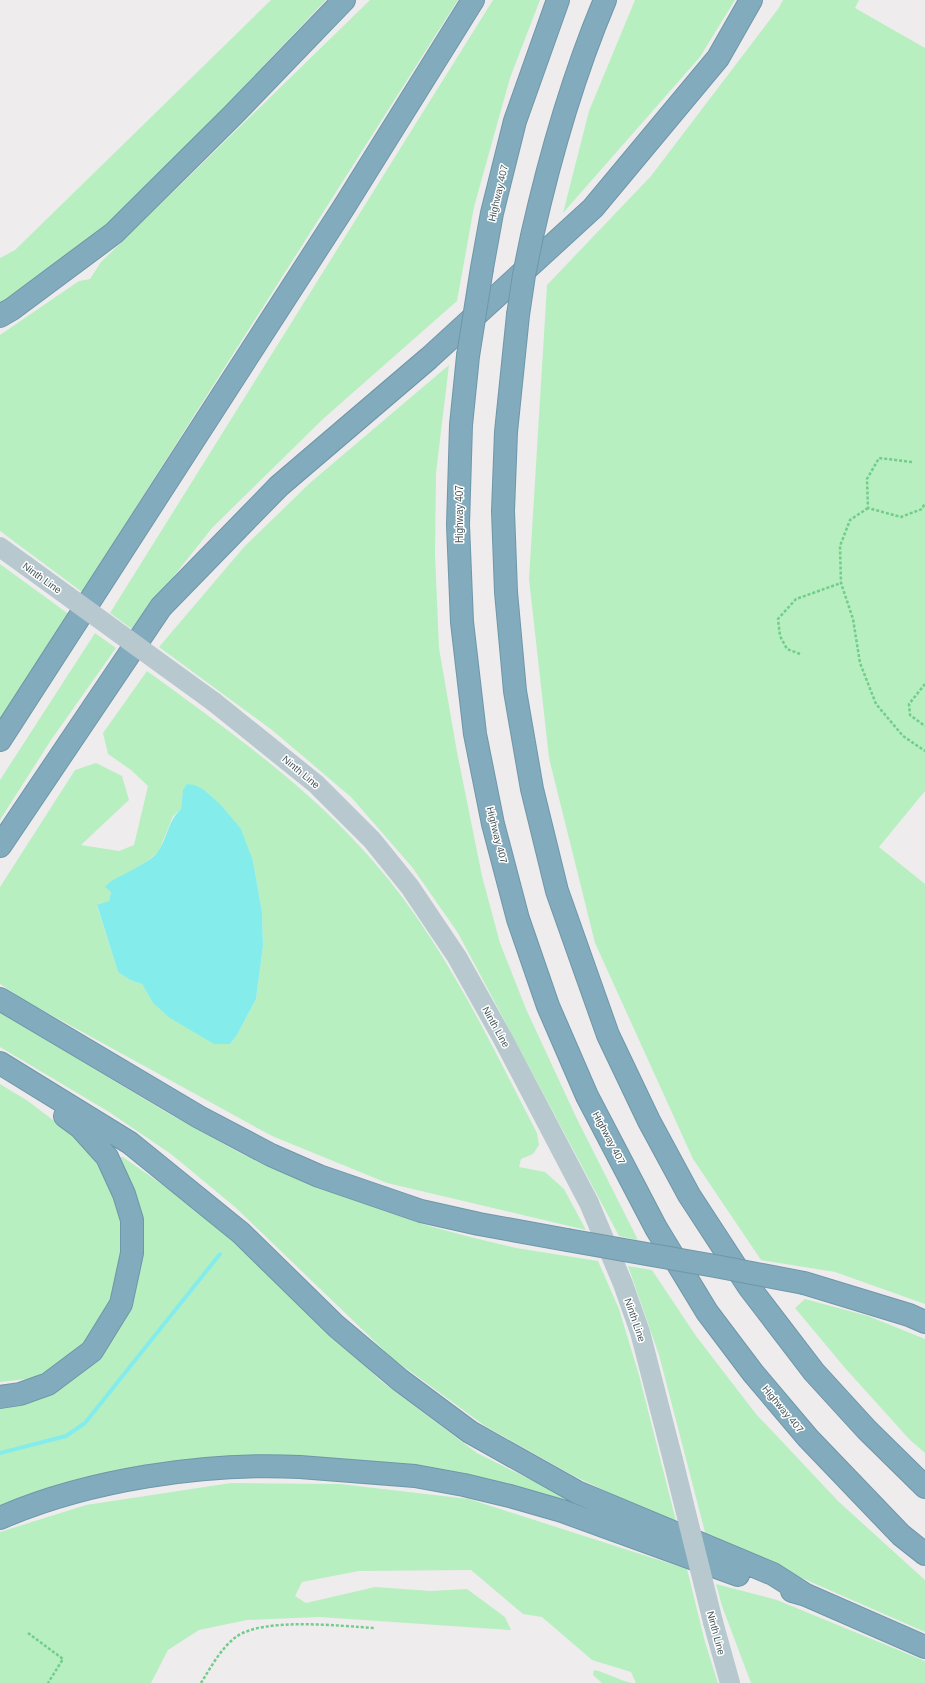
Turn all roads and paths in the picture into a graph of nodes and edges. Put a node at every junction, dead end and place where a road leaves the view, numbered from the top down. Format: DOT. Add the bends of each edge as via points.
graph roads {
  1 [pos="344,0"];
  2 [pos="473,0"];
  3 [pos="558,0"];
  4 [pos="605,0"];
  5 [pos="751,0"];
  6 [pos="0,316"];
  7 [pos="912,462"];
  8 [pos="925,503"];
  9 [pos="868,508"];
  10 [pos="0,547"];
  11 [pos="841,583"];
  12 [pos="800,654"];
  13 [pos="925,684"];
  14 [pos="925,726"];
  15 [pos="0,740"];
  16 [pos="925,751"];
  17 [pos="0,846"];
  18 [pos="8,1004"];
  19 [pos="0,1063"];
  20 [pos="0,1067"];
  21 [pos="925,1322"];
  22 [pos="0,1396"];
  23 [pos="925,1487"];
  24 [pos="0,1518"];
  25 [pos="925,1554"];
  26 [pos="806,1595"];
  27 [pos="374,1628"];
  28 [pos="28,1633"];
  29 [pos="925,1647"];
  30 [pos="48,1683"];
  31 [pos="201,1683"];
  32 [pos="730,1683"];
  1 -- 6 [label="highway" via="114,233"];
  2 -- 15 [label="highway" via="344,208"];
  3 -- 25 [label="highway, Highway 407, bridge" via="515,121 492,213 468,356 461,425 458,525 462,622 475,734 493,824 518,918 548,1006 590,1103 656,1228 707,1312 753,1373 808,1438 901,1536"];
  4 -- 23 [label="highway, bridge" via="561,127 532,236 518,315 506,432 503,512 506,592 515,691 532,789 557,891 608,1035 649,1121 689,1195 749,1287 814,1372 867,1430"];
  5 -- 17 [label="highway" via="718,58 593,208 429,358 279,486 161,607"];
  7 -- 9 [label="path" via="879,458 867,479"];
  8 -- 9 [label="path" via="922,509 901,517"];
  9 -- 11 [label="path" via="850,520 840,546"];
  10 -- 32 [label="main road, Ninth Line, bridge" via="214,702 316,784 372,840 410,887 457,957 589,1203 623,1284 640,1332"];
  11 -- 12 [label="path" via="796,599 778,618 780,636 787,649"];
  11 -- 16 [label="path" via="853,619 860,663 876,704 903,736"];
  13 -- 14 [label="path" via="909,704 910,715"];
  18 -- 21 [label="highway, bridge" via="199,1117 271,1155 319,1176 421,1211 804,1284"];
  19 -- 26 [label="highway" via="130,1143 241,1233 336,1326 400,1380 470,1432 577,1492 773,1574"];
  20 -- 22 [label="highway" via="80,1127 107,1157 124,1194 132,1220 132,1253 121,1304 92,1351 48,1384 20,1394"];
  24 -- 26 [label="highway" via="26,1506 102,1485 190,1470 282,1466 415,1476 471,1486 554,1509 760,1583"];
  26 -- 29 [label="highway"];
  27 -- 31 [label="path" via="286,1625 247,1630 227,1645"];
  28 -- 30 [label="path" via="63,1659"];
}
